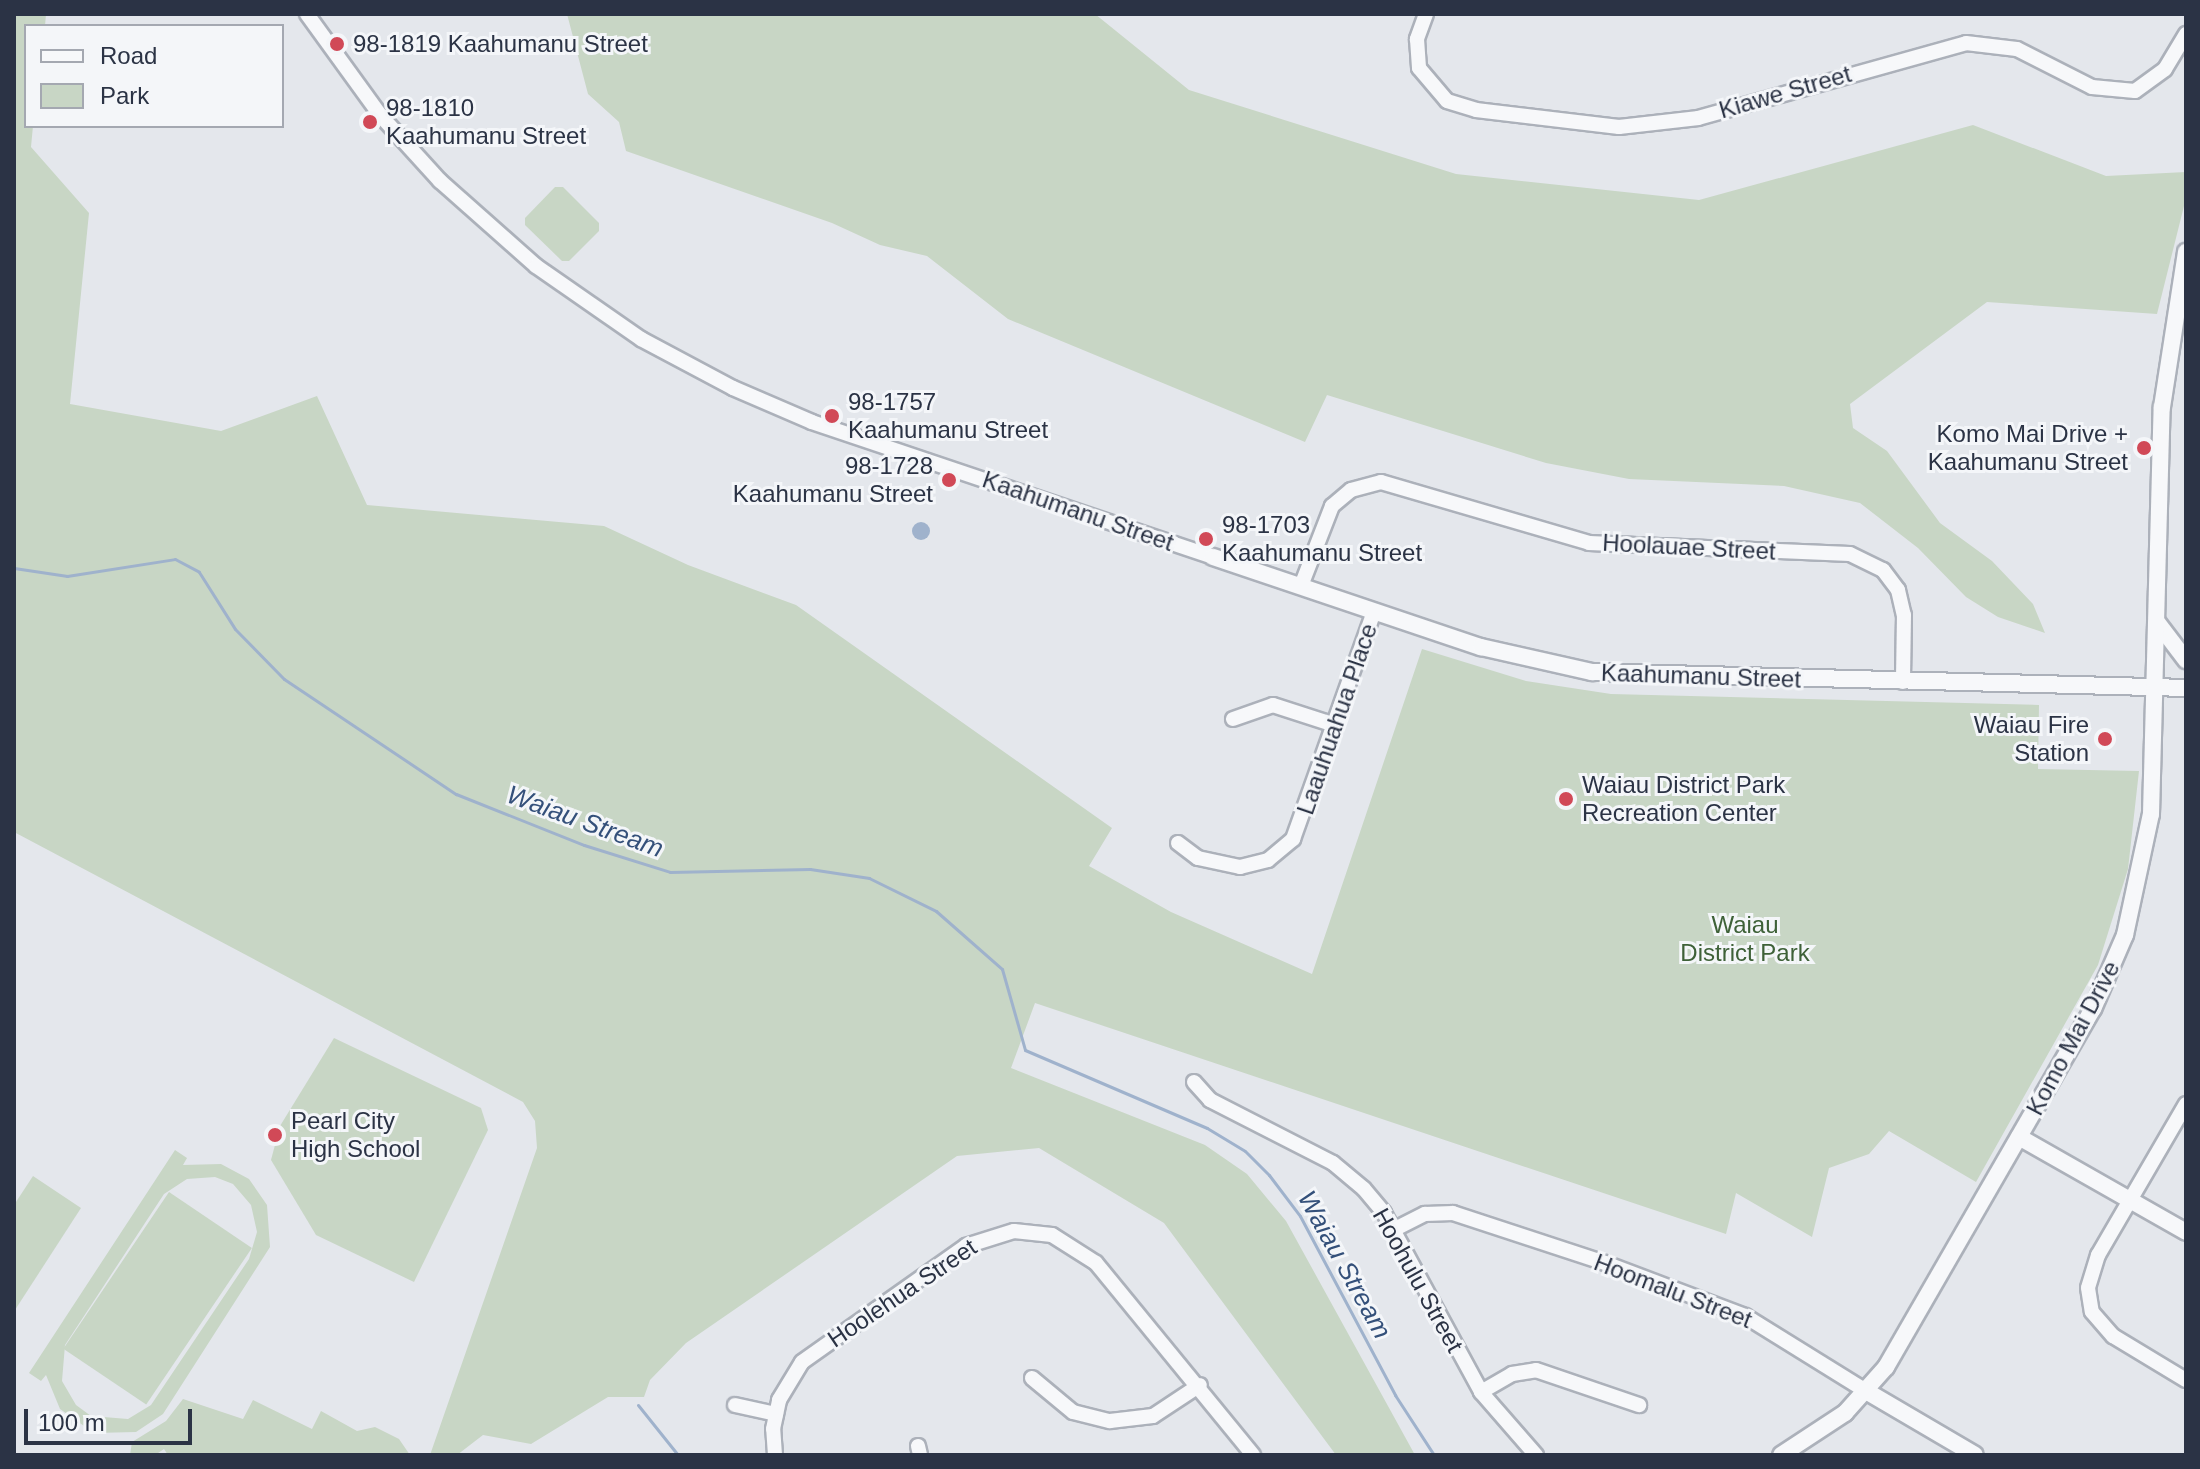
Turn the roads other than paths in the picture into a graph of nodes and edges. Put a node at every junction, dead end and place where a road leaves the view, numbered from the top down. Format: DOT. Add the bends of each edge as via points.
graph roads {
  1 [pos="307,14"];
  2 [pos="1426,14"];
  3 [pos="2186,34"];
  4 [pos="2186,252"];
  5 [pos="1213,557"];
  6 [pos="1301,586"];
  7 [pos="1374,611"];
  8 [pos="2157,622"];
  9 [pos="2186,660"];
  10 [pos="1903,682"];
  11 [pos="2155,687"];
  12 [pos="2186,688"];
  13 [pos="1233,719"];
  14 [pos="1335,725"];
  15 [pos="1178,843"];
  16 [pos="1194,1082"];
  17 [pos="2186,1104"];
  18 [pos="2019,1137"];
  19 [pos="2130,1200"];
  20 [pos="1393,1230"];
  21 [pos="2186,1232"];
  22 [pos="1032,1378"];
  23 [pos="2186,1380"];
  24 [pos="1200,1385"];
  25 [pos="1866,1391"];
  26 [pos="1481,1392"];
  27 [pos="735,1405"];
  28 [pos="1639,1405"];
  29 [pos="776,1414"];
  30 [pos="775,1455"];
  31 [pos="1253,1455"];
  32 [pos="1536,1455"];
  33 [pos="1781,1455"];
  34 [pos="1975,1455"];
  1 -- 5 [label="street, Kaahumanu Street" via="380,115 440,181 536,266 641,339 812,422"];
  2 -- 3 [label="street, Kiawe Street" via="1417,39 1419,68 1447,101 1476,110 1619,127 1698,118 1966,43 2017,49 2101,90 2135,91 2165,69"];
  4 -- 8 [label="street, Komo Mai Drive" via="2164,377"];
  5 -- 6 [label="street, Kaahumanu Street"];
  6 -- 7 [label="street, Kaahumanu Street"];
  6 -- 10 [label="street, Hoolauae Street" via="1332,506 1351,490 1381,482 1589,543 1850,554 1875,564 1898,590 1904,615"];
  7 -- 10 [label="street, Kaahumanu Street" via="1514,657 1592,672"];
  7 -- 14 [label="street, Laauhuahua Place"];
  8 -- 9 [label="street"];
  8 -- 11 [label="street, Komo Mai Drive"];
  10 -- 11 [label="street, Kaahumanu Street"];
  11 -- 12 [label="street, Kaahumanu Street"];
  11 -- 18 [label="street, Komo Mai Drive" via="2151,814 2133,913 2093,1009"];
  13 -- 14 [label="street" via="1273,705"];
  14 -- 15 [label="street, Laauhuahua Place" via="1299,829 1277,854 1257,865 1231,867 1198,858"];
  16 -- 20 [label="street, Hoohulu Street" via="1210,1100 1346,1172 1370,1195"];
  17 -- 19 [label="street"];
  18 -- 19 [label="street"];
  18 -- 25 [label="street, Komo Mai Drive"];
  19 -- 21 [label="street"];
  19 -- 23 [label="street" via="2093,1267 2090,1304 2113,1336"];
  20 -- 25 [label="street, Hoomalu Street" via="1425,1214 1453,1213 1605,1263 1745,1316"];
  20 -- 26 [label="street, Hoohulu Street"];
  22 -- 24 [label="street" via="1073,1412 1110,1421 1153,1416"];
  24 -- 29 [label="street, Hoolehua Street" via="1086,1254 1052,1235 1014,1231 966,1246 812,1354 784,1386"];
  24 -- 31 [label="street, Hoolehua Street"];
  25 -- 33 [label="street, Komo Mai Drive" via="1832,1423"];
  25 -- 34 [label="street, Hoomalu Street"];
  26 -- 28 [label="street" via="1512,1374 1544,1371"];
  26 -- 32 [label="street, Hoohulu Street"];
  27 -- 29 [label="street"];
  29 -- 30 [label="street, Hoolehua Street"];
}
